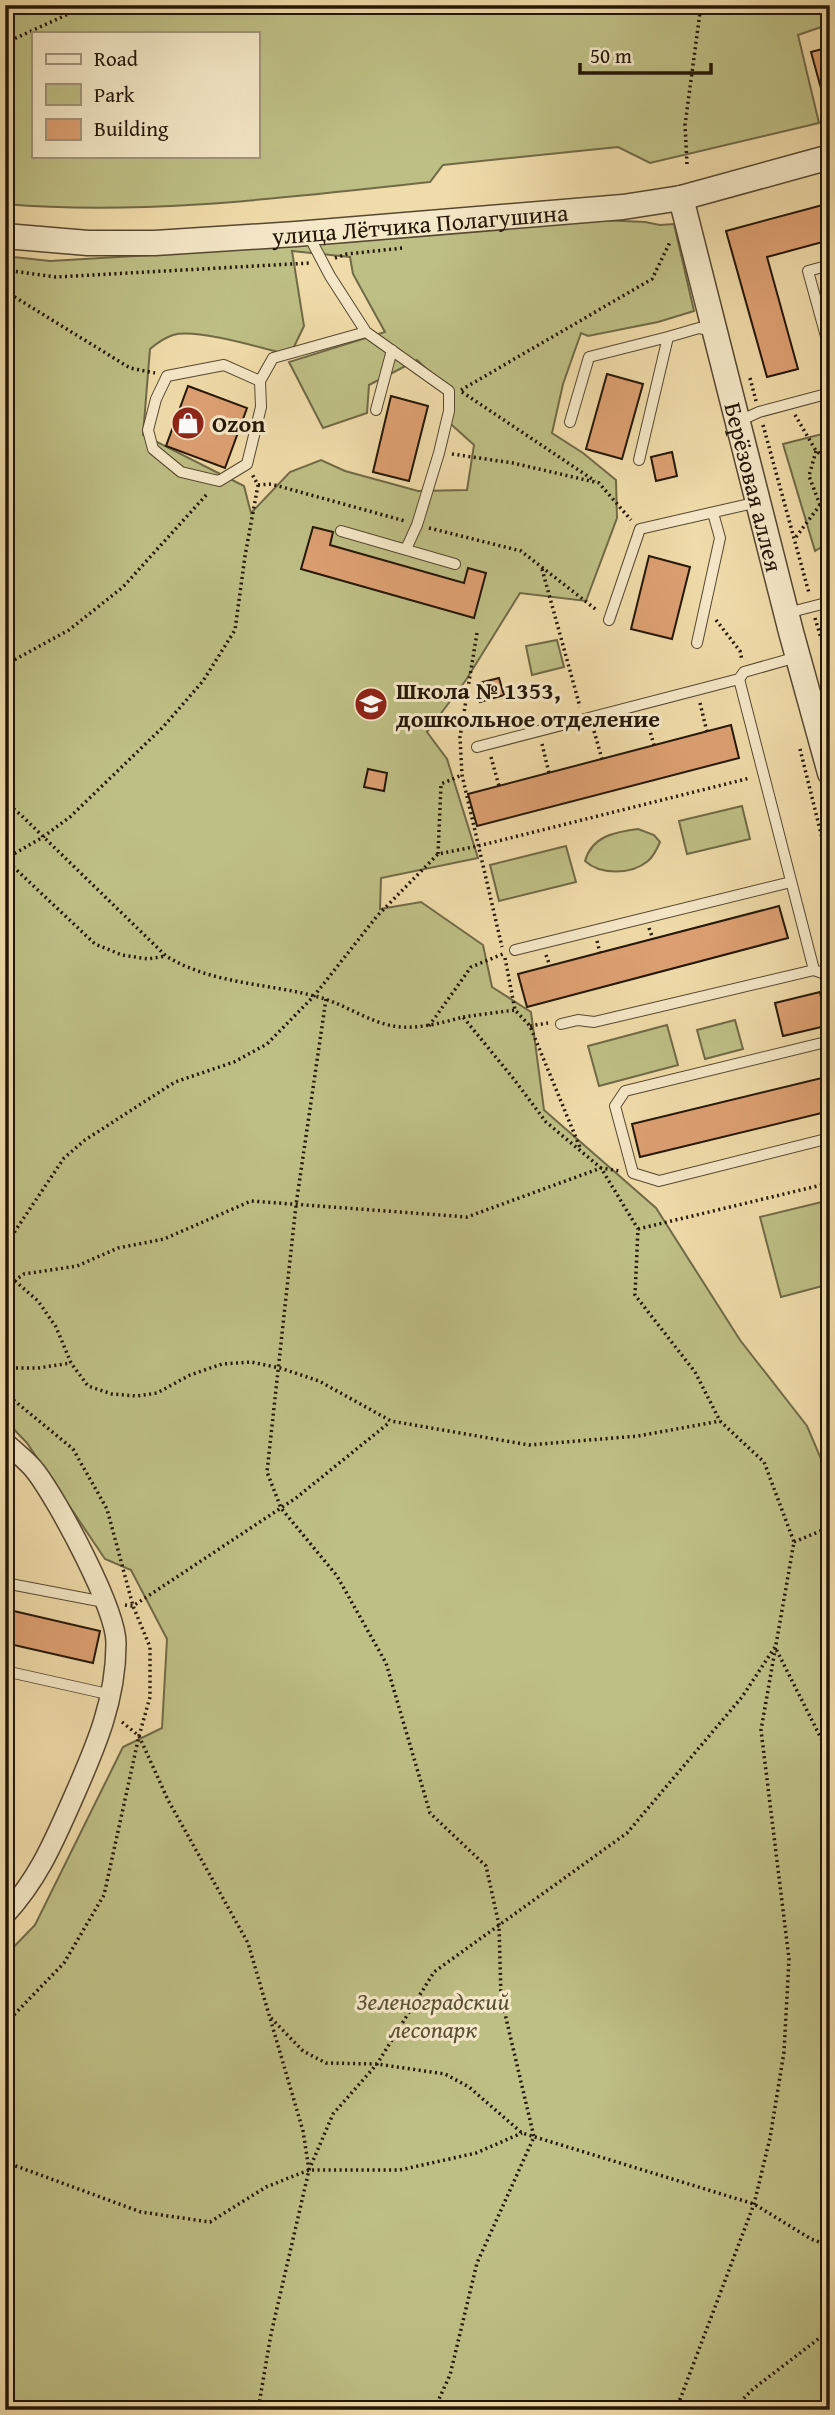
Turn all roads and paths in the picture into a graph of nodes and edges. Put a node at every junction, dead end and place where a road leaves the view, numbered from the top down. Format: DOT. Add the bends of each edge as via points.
graph roads {
  1 [pos="88,5"];
  2 [pos="701,5"];
  3 [pos="5,43"];
  4 [pos="830,157"];
  5 [pos="687,164"];
  6 [pos="681,198"];
  7 [pos="296,234"];
  8 [pos="5,236"];
  9 [pos="673,237"];
  10 [pos="830,265"];
  11 [pos="5,291"];
  12 [pos="714,331"];
  13 [pos="366,332"];
  14 [pos="668,337"];
  15 [pos="391,350"];
  16 [pos="830,351"];
  17 [pos="749,373"];
  18 [pos="167,376"];
  19 [pos="260,381"];
  20 [pos="830,393"];
  21 [pos="790,404"];
  22 [pos="376,410"];
  23 [pos="759,412"];
  24 [pos="570,422"];
  25 [pos="737,422"];
  26 [pos="816,450"];
  27 [pos="439,453"];
  28 [pos="639,460"];
  29 [pos="830,460"];
  30 [pos="247,464"];
  31 [pos="219,481"];
  32 [pos="599,484"];
  33 [pos="258,485"];
  34 [pos="758,502"];
  35 [pos="820,505"];
  36 [pos="713,513"];
  37 [pos="830,520"];
  38 [pos="417,525"];
  39 [pos="640,529"];
  40 [pos="830,530"];
  41 [pos="341,531"];
  42 [pos="795,537"];
  43 [pos="406,550"];
  44 [pos="455,564"];
  45 [pos="542,567"];
  46 [pos="829,602"];
  47 [pos="812,605"];
  48 [pos="705,606"];
  49 [pos="786,613"];
  50 [pos="609,620"];
  51 [pos="696,643"];
  52 [pos="797,657"];
  53 [pos="5,665"];
  54 [pos="830,668"];
  55 [pos="742,676"];
  56 [pos="696,690"];
  57 [pos="643,704"];
  58 [pos="587,719"];
  59 [pos="538,732"];
  60 [pos="707,732"];
  61 [pos="488,745"];
  62 [pos="654,745"];
  63 [pos="477,747"];
  64 [pos="602,759"];
  65 [pos="828,763"];
  66 [pos="549,773"];
  67 [pos="462,775"];
  68 [pos="762,775"];
  69 [pos="499,786"];
  70 [pos="5,802"];
  71 [pos="43,837"];
  72 [pos="478,846"];
  73 [pos="438,854"];
  74 [pos="5,859"];
  75 [pos="791,882"];
  76 [pos="515,950"];
  77 [pos="504,953"];
  78 [pos="166,957"];
  79 [pos="814,970"];
  80 [pos="830,973"];
  81 [pos="314,996"];
  82 [pos="326,999"];
  83 [pos="515,1010"];
  84 [pos="463,1017"];
  85 [pos="548,1023"];
  86 [pos="561,1024"];
  87 [pos="429,1026"];
  88 [pos="530,1026"];
  89 [pos="830,1041"];
  90 [pos="830,1138"];
  91 [pos="582,1152"];
  92 [pos="601,1168"];
  93 [pos="633,1173"];
  94 [pos="830,1183"];
  95 [pos="296,1205"];
  96 [pos="638,1229"];
  97 [pos="5,1246"];
  98 [pos="5,1276"];
  99 [pos="15,1280"];
  100 [pos="5,1287"];
  101 [pos="71,1363"];
  102 [pos="5,1368"];
  103 [pos="280,1368"];
  104 [pos="391,1421"];
  105 [pos="720,1421"];
  106 [pos="5,1443"];
  107 [pos="281,1508"];
  108 [pos="830,1527"];
  109 [pos="794,1542"];
  110 [pos="5,1583"];
  111 [pos="105,1602"];
  112 [pos="775,1647"];
  113 [pos="5,1671"];
  114 [pos="110,1703"];
  115 [pos="830,1756"];
  116 [pos="5,1915"];
  117 [pos="499,1925"];
  118 [pos="270,2016"];
  119 [pos="377,2064"];
  120 [pos="522,2133"];
  121 [pos="534,2137"];
  122 [pos="5,2162"];
  123 [pos="309,2170"];
  124 [pos="754,2204"];
  125 [pos="830,2246"];
  126 [pos="830,2330"];
  127 [pos="258,2410"];
  128 [pos="434,2410"];
  129 [pos="676,2410"];
  130 [pos="732,2410"];
  1 -- 3 [label="path"];
  2 -- 5 [label="path" via="685,125"];
  4 -- 6 [label="street, улица Лётчика Полагушина"];
  6 -- 7 [label="street, улица Лётчика Полагушина" via="624,207"];
  6 -- 12 [label="street, Берёзовая аллея"];
  7 -- 8 [label="street, улица Лётчика Полагушина" via="155,243"];
  7 -- 13 [label="lane" via="312,240"];
  9 -- 32 [label="path" via="652,279 460,391"];
  10 -- 16 [label="lane" via="808,271"];
  11 -- 18 [label="path" via="130,368"];
  12 -- 14 [label="lane" via="699,328"];
  12 -- 25 [label="street, Берёзовая аллея"];
  13 -- 15 [label="lane"];
  13 -- 19 [label="lane" via="273,358"];
  14 -- 24 [label="lane" via="589,357"];
  14 -- 28 [label="lane"];
  15 -- 22 [label="lane"];
  15 -- 27 [label="lane" via="449,391"];
  17 -- 23 [label="path"];
  18 -- 19 [label="lane" via="224,365"];
  18 -- 31 [label="lane" via="148,430 153,449 181,472"];
  19 -- 30 [label="lane" via="261,407"];
  20 -- 21 [label="lane"];
  21 -- 23 [label="lane"];
  21 -- 26 [label="path"];
  23 -- 25 [label="lane"];
  23 -- 42 [label="path"];
  25 -- 34 [label="street, Берёзовая аллея"];
  26 -- 29 [label="path"];
  26 -- 35 [label="path" via="809,476"];
  27 -- 32 [label="path" via="513,463"];
  27 -- 38 [label="lane"];
  30 -- 31 [label="lane"];
  30 -- 33 [label="path"];
  31 -- 53 [label="path" via="123,587 69,630"];
  32 -- 39 [label="path"];
  33 -- 38 [label="path" via="271,484"];
  33 -- 71 [label="path" via="235,630 203,681 163,727 70,817"];
  34 -- 36 [label="lane"];
  34 -- 49 [label="street, Берёзовая аллея"];
  35 -- 37 [label="path"];
  35 -- 42 [label="path"];
  36 -- 39 [label="lane"];
  36 -- 48 [label="lane" via="720,538"];
  38 -- 43 [label="lane"];
  38 -- 45 [label="path" via="521,551"];
  39 -- 50 [label="lane"];
  40 -- 46 [label="path" via="825,543"];
  41 -- 43 [label="lane"];
  42 -- 47 [label="path"];
  43 -- 44 [label="lane"];
  45 -- 50 [label="path"];
  45 -- 58 [label="path"];
  46 -- 47 [label="lane"];
  47 -- 49 [label="lane"];
  47 -- 54 [label="path"];
  48 -- 51 [label="lane"];
  48 -- 55 [label="path" via="740,651"];
  49 -- 52 [label="street, Берёзовая аллея"];
  52 -- 55 [label="lane"];
  52 -- 65 [label="street, Берёзовая аллея"];
  55 -- 56 [label="lane"];
  55 -- 68 [label="lane"];
  56 -- 57 [label="lane"];
  56 -- 60 [label="path"];
  57 -- 58 [label="lane"];
  57 -- 62 [label="path"];
  58 -- 59 [label="lane"];
  58 -- 64 [label="path"];
  59 -- 61 [label="lane"];
  59 -- 66 [label="path"];
  61 -- 63 [label="lane"];
  61 -- 69 [label="path"];
  67 -- 73 [label="path" via="442,784"];
  68 -- 72 [label="path"];
  68 -- 75 [label="lane"];
  70 -- 71 [label="path"];
  71 -- 74 [label="path"];
  71 -- 78 [label="path"];
  72 -- 73 [label="path"];
  72 -- 77 [label="path"];
  73 -- 81 [label="path" via="377,916"];
  74 -- 78 [label="path" via="95,944 122,955"];
  75 -- 76 [label="lane"];
  75 -- 79 [label="lane"];
  77 -- 83 [label="path"];
  77 -- 87 [label="path" via="471,967"];
  78 -- 81 [label="path" via="216,977"];
  79 -- 80 [label="lane"];
  79 -- 86 [label="lane" via="594,1023"];
  81 -- 82 [label="path"];
  81 -- 97 [label="path" via="267,1044 234,1062 175,1082 85,1140 64,1158"];
  82 -- 87 [label="path" via="393,1026"];
  82 -- 95 [label="path"];
  83 -- 84 [label="path"];
  83 -- 88 [label="path"];
  84 -- 87 [label="path"];
  84 -- 91 [label="path" via="546,1122"];
  85 -- 88 [label="path"];
  88 -- 91 [label="path"];
  89 -- 93 [label="lane" via="625,1091 615,1106"];
  90 -- 93 [label="lane" via="659,1181"];
  91 -- 92 [label="path"];
  92 -- 93 [label="path"];
  92 -- 95 [label="path" via="467,1217"];
  92 -- 96 [label="path"];
  94 -- 96 [label="path"];
  95 -- 99 [label="path" via="251,1201 164,1239 118,1248 77,1266 24,1274"];
  95 -- 103 [label="path"];
  96 -- 105 [label="path" via="635,1296 695,1372"];
  98 -- 99 [label="path"];
  99 -- 100 [label="path"];
  99 -- 101 [label="path" via="38,1301"];
  101 -- 102 [label="path"];
  101 -- 103 [label="path" via="88,1386 137,1396 157,1393 222,1364 251,1362"];
  103 -- 104 [label="path" via="319,1381"];
  103 -- 107 [label="path" via="267,1472"];
  104 -- 105 [label="path" via="529,1445 638,1436"];
  104 -- 107 [label="path"];
  105 -- 109 [label="path" via="764,1462"];
  106 -- 111 [label="street" via="35,1471"];
  107 -- 111 [label="path" via="133,1606"];
  107 -- 117 [label="path" via="337,1576 386,1664 430,1813 486,1866"];
  108 -- 109 [label="path"];
  109 -- 112 [label="path"];
  110 -- 111 [label="lane"];
  111 -- 114 [label="street" via="117,1641"];
  112 -- 115 [label="path"];
  112 -- 117 [label="path" via="741,1697 628,1833"];
  112 -- 124 [label="path" via="761,1730 789,1958 784,2052"];
  113 -- 114 [label="lane"];
  114 -- 116 [label="street" via="95,1750 49,1855"];
  114 -- 118 [label="path" via="138,1736 168,1800 248,1943"];
  117 -- 119 [label="path" via="434,1972"];
  117 -- 121 [label="path" via="501,1997"];
  118 -- 119 [label="path" via="303,2051 326,2063"];
  118 -- 123 [label="path" via="303,2131"];
  119 -- 120 [label="path" via="445,2074 469,2087"];
  119 -- 123 [label="path" via="333,2114"];
  120 -- 121 [label="path"];
  120 -- 123 [label="path" via="476,2153 400,2170"];
  121 -- 124 [label="path"];
  121 -- 128 [label="path" via="477,2263 450,2375"];
  122 -- 123 [label="path" via="141,2212 209,2222 266,2187"];
  123 -- 127 [label="path"];
  124 -- 125 [label="path"];
  124 -- 129 [label="path"];
  126 -- 130 [label="path"];
}
